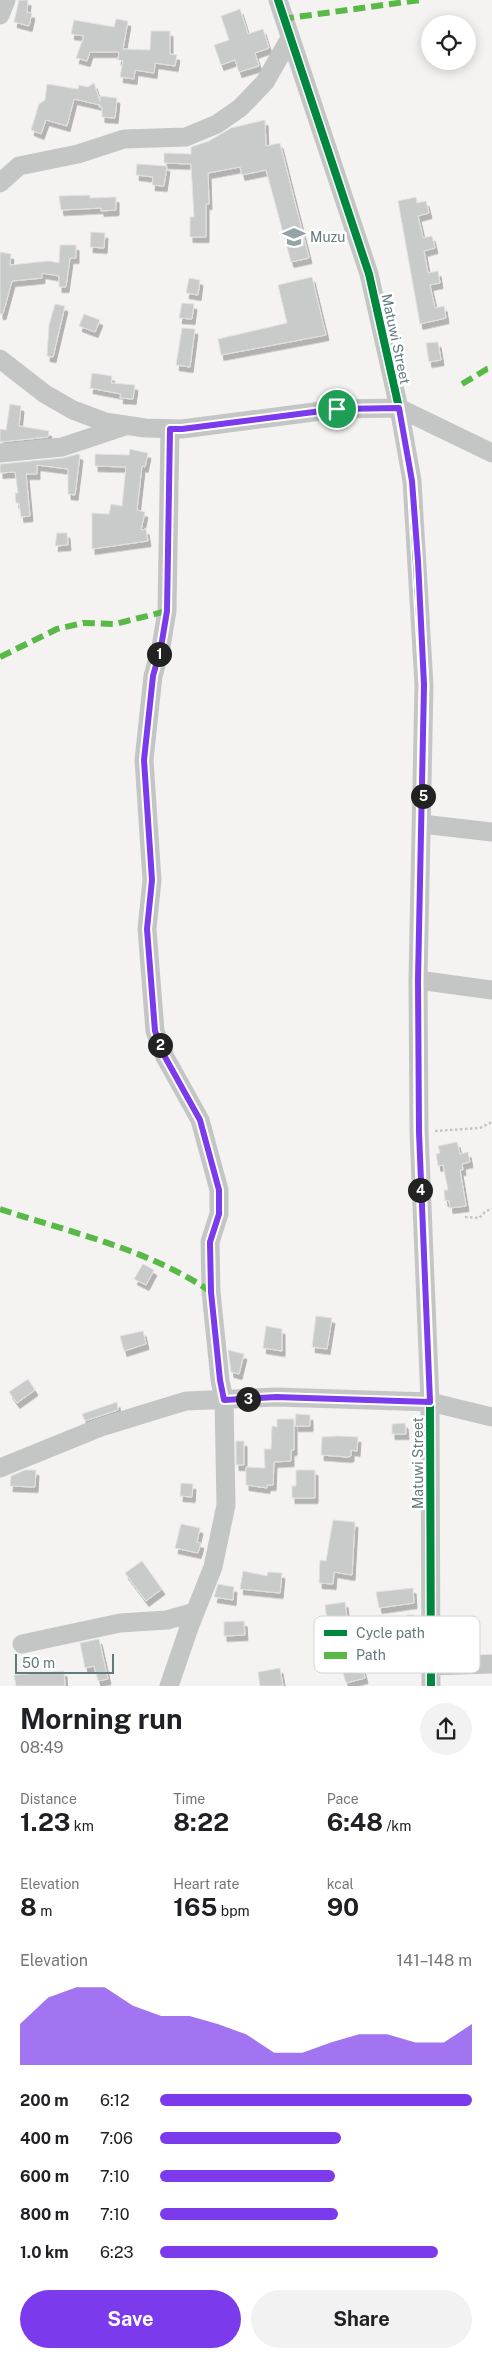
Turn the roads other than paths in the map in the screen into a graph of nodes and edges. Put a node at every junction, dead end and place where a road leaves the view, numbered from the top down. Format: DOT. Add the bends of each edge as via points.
graph roads {
  1 [pos="6,0"];
  2 [pos="278,0"];
  3 [pos="0,15"];
  4 [pos="289,40"];
  5 [pos="0,183"];
  6 [pos="0,359"];
  7 [pos="399,408"];
  8 [pos="128,425"];
  9 [pos="170,429"];
  10 [pos="0,452"];
  11 [pos="492,453"];
  12 [pos="422,824"];
  13 [pos="492,832"];
  14 [pos="418,980"];
  15 [pos="492,990"];
  16 [pos="224,1400"];
  17 [pos="430,1402"];
  18 [pos="492,1417"];
  19 [pos="0,1468"];
  20 [pos="195,1612"];
  21 [pos="431,1616"];
  22 [pos="22,1644"];
  23 [pos="431,1673"];
  24 [pos="169,1686"];
  25 [pos="432,1686"];
  1 -- 3 [label="street"];
  2 -- 4 [label="street, Matuwi Street"];
  4 -- 5 [label="street" via="265,82 240,108 200,133 124,138 78,154 19,166"];
  4 -- 7 [label="street, Matuwi Street" via="369,274"];
  6 -- 8 [label="street" via="45,394 73,410 105,422"];
  7 -- 9 [label="street" via="337,409"];
  7 -- 11 [label="street"];
  7 -- 12 [label="street, Matuwi Street" via="412,481 418,561 424,685"];
  8 -- 9 [label="street"];
  8 -- 10 [label="street" via="62,447"];
  9 -- 16 [label="street" via="167,611 153,676 144,760 152,880 147,929 155,1031 165,1057 200,1120 219,1190 219,1214 210,1242 211,1292"];
  12 -- 13 [label="street"];
  12 -- 14 [label="street, Matuwi Street"];
  14 -- 15 [label="street"];
  14 -- 17 [label="street, Matuwi Street" via="419,1132"];
  16 -- 17 [label="street" via="276,1397"];
  16 -- 19 [label="street" via="186,1401 101,1427"];
  16 -- 20 [label="street" via="224,1522 214,1567"];
  17 -- 18 [label="street"];
  17 -- 21 [label="street, Matuwi Street"];
  20 -- 22 [label="street" via="167,1620 120,1623"];
  20 -- 24 [label="street"];
  23 -- 25 [label="street, Matuwi Street"];
}
